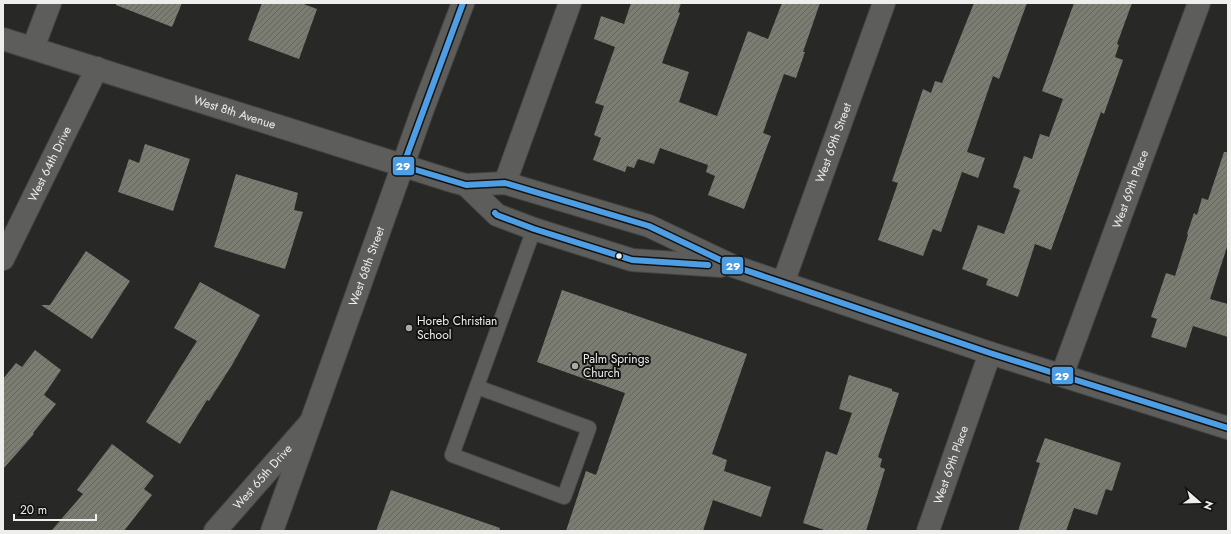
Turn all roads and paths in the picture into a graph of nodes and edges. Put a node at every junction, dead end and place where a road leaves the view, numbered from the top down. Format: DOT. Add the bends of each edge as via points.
graph roads {
  1 [pos="50,3"];
  2 [pos="463,3"];
  3 [pos="570,3"];
  4 [pos="884,3"];
  5 [pos="1199,3"];
  6 [pos="3,39"];
  7 [pos="33,48"];
  8 [pos="97,68"];
  9 [pos="403,166"];
  10 [pos="506,183"];
  11 [pos="466,185"];
  12 [pos="534,229"];
  13 [pos="3,259"];
  14 [pos="733,266"];
  15 [pos="783,283"];
  16 [pos="990,352"];
  17 [pos="1062,375"];
  18 [pos="477,386"];
  19 [pos="310,423"];
  20 [pos="1228,428"];
  21 [pos="215,531"];
  22 [pos="272,531"];
  23 [pos="928,531"];
  1 -- 7 [label="street"];
  2 -- 9 [label="street, West 68th Street"];
  3 -- 10 [label="street"];
  4 -- 15 [label="street, West 69th Street"];
  5 -- 17 [label="street, West 69th Place"];
  6 -- 7 [label="street, West 8th Avenue"];
  7 -- 8 [label="street, West 8th Avenue"];
  8 -- 9 [label="street, West 8th Avenue"];
  8 -- 13 [label="street, West 64th Drive"];
  9 -- 11 [label="street, West 8th Avenue"];
  9 -- 19 [label="street, West 68th Street"];
  10 -- 11 [label="street, West 8th Avenue"];
  10 -- 14 [label="street, West 8th Avenue" via="649,226"];
  11 -- 12 [label="street, West 8th Avenue" via="497,215"];
  12 -- 14 [label="street, West 8th Avenue" via="632,260"];
  12 -- 18 [label="lane"];
  14 -- 15 [label="street, West 8th Avenue"];
  15 -- 16 [label="street, West 8th Avenue"];
  16 -- 17 [label="street, West 8th Avenue"];
  16 -- 23 [label="street, West 69th Place"];
  17 -- 20 [label="street, West 8th Avenue"];
  18 -- 18 [label="lane" via="589,428 564,497 452,455"];
  19 -- 21 [label="street, West 65th Drive"];
  19 -- 22 [label="street, West 68th Street"];
}
